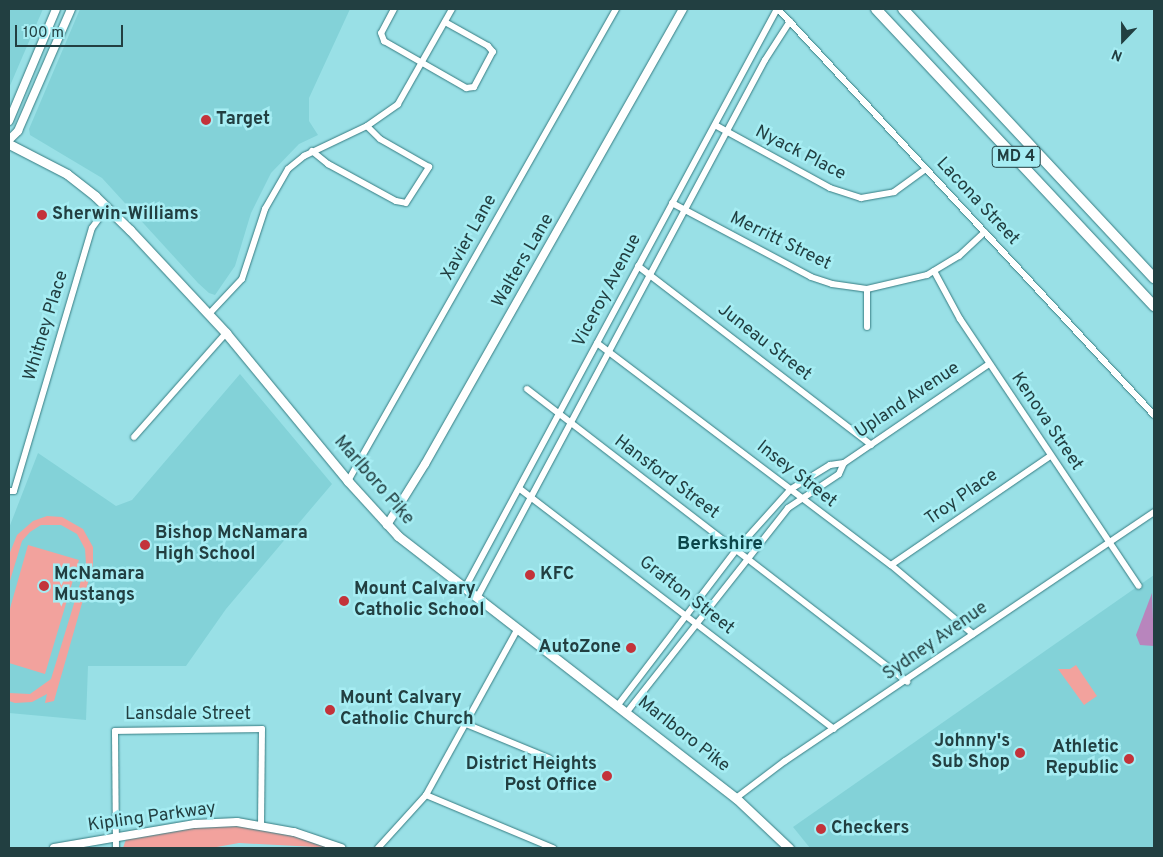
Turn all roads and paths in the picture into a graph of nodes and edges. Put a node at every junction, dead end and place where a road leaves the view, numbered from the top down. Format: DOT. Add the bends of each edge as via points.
graph roads {
  1 [pos="56,9"];
  2 [pos="71,9"];
  3 [pos="394,9"];
  4 [pos="452,9"];
  5 [pos="616,9"];
  6 [pos="682,9"];
  7 [pos="778,9"];
  8 [pos="876,9"];
  9 [pos="903,9"];
  10 [pos="790,21"];
  11 [pos="445,22"];
  12 [pos="422,62"];
  13 [pos="9,121"];
  14 [pos="714,125"];
  15 [pos="367,126"];
  16 [pos="727,132"];
  17 [pos="9,140"];
  18 [pos="9,144"];
  19 [pos="312,151"];
  20 [pos="926,169"];
  21 [pos="672,203"];
  22 [pos="107,207"];
  23 [pos="685,211"];
  24 [pos="985,232"];
  25 [pos="638,266"];
  26 [pos="934,271"];
  27 [pos="651,274"];
  28 [pos="1154,278"];
  29 [pos="867,288"];
  30 [pos="1154,306"];
  31 [pos="209,314"];
  32 [pos="867,327"];
  33 [pos="226,333"];
  34 [pos="597,343"];
  35 [pos="610,351"];
  36 [pos="989,364"];
  37 [pos="526,389"];
  38 [pos="558,414"];
  39 [pos="1154,415"];
  40 [pos="570,424"];
  41 [pos="134,437"];
  42 [pos="871,445"];
  43 [pos="1050,456"];
  44 [pos="844,463"];
  45 [pos="348,481"];
  46 [pos="520,489"];
  47 [pos="790,489"];
  48 [pos="11,491"];
  49 [pos="530,496"];
  50 [pos="803,499"];
  51 [pos="1154,512"];
  52 [pos="387,526"];
  53 [pos="1109,543"];
  54 [pos="736,550"];
  55 [pos="747,558"];
  56 [pos="891,565"];
  57 [pos="1139,586"];
  58 [pos="465,588"];
  59 [pos="477,598"];
  60 [pos="686,615"];
  61 [pos="697,622"];
  62 [pos="517,630"];
  63 [pos="974,634"];
  64 [pos="907,682"];
  65 [pos="618,705"];
  66 [pos="627,712"];
  67 [pos="466,724"];
  68 [pos="834,729"];
  69 [pos="549,758"];
  70 [pos="426,796"];
  71 [pos="736,798"];
  72 [pos="261,824"];
  73 [pos="116,836"];
  74 [pos="54,848"];
  75 [pos="116,848"];
  76 [pos="341,848"];
  77 [pos="378,848"];
  78 [pos="553,848"];
  79 [pos="789,848"];
  1 -- 13 [label="street"];
  2 -- 17 [label="street" via="18,131"];
  3 -- 12 [label="street" via="381,37"];
  4 -- 11 [label="street"];
  5 -- 45 [label="street, Xavier Lane"];
  6 -- 52 [label="street, Walters Lane" via="430,457"];
  7 -- 10 [label="street, Lacona Street"];
  7 -- 14 [label="street, Viceroy Avenue"];
  8 -- 30 [label="highway, MD 4"];
  9 -- 28 [label="highway, MD 4"];
  10 -- 16 [label="street, Viceroy Avenue"];
  10 -- 20 [label="street, Lacona Street"];
  11 -- 12 [label="street"];
  11 -- 12 [label="street" via="493,52 474,87 466,88"];
  12 -- 15 [label="street" via="398,104"];
  14 -- 16 [label="street, Nyack Place"];
  14 -- 21 [label="street, Viceroy Avenue"];
  15 -- 19 [label="street"];
  15 -- 19 [label="street" via="380,139 429,167 406,203 396,201 328,164"];
  16 -- 20 [label="street, Nyack Place" via="830,188 862,198 894,192"];
  16 -- 23 [label="street, Viceroy Avenue"];
  18 -- 22 [label="main road, Marlboro Pike" via="67,174"];
  19 -- 31 [label="street" via="288,169 274,191 259,224 242,279"];
  20 -- 24 [label="street, Lacona Street"];
  21 -- 23 [label="street, Merritt Street"];
  21 -- 25 [label="street, Viceroy Avenue"];
  22 -- 31 [label="main road, Marlboro Pike"];
  22 -- 48 [label="street, Whitney Place" via="92,228"];
  23 -- 27 [label="street, Viceroy Avenue"];
  23 -- 29 [label="street, Merritt Street" via="811,277 832,284"];
  24 -- 26 [label="street, Merritt Street" via="958,256"];
  24 -- 39 [label="street, Lacona Street"];
  25 -- 27 [label="street, Juneau Street"];
  25 -- 34 [label="street, Viceroy Avenue"];
  26 -- 29 [label="street, Merritt Street" via="912,280"];
  26 -- 36 [label="street, Kenova Street"];
  27 -- 35 [label="street, Viceroy Avenue"];
  27 -- 42 [label="street, Juneau Street"];
  29 -- 32 [label="street"];
  31 -- 33 [label="main road, Marlboro Pike"];
  33 -- 41 [label="street"];
  33 -- 45 [label="main road, Marlboro Pike"];
  34 -- 35 [label="street, Insey Street"];
  34 -- 38 [label="street, Viceroy Avenue"];
  35 -- 40 [label="street, Viceroy Avenue"];
  35 -- 47 [label="street, Insey Street"];
  36 -- 42 [label="street, Upland Avenue"];
  36 -- 43 [label="street, Kenova Street"];
  37 -- 38 [label="street, Hansford Street"];
  38 -- 40 [label="street, Hansford Street"];
  38 -- 46 [label="street, Viceroy Avenue"];
  40 -- 49 [label="street, Viceroy Avenue"];
  40 -- 54 [label="street, Hansford Street"];
  42 -- 44 [label="street, Upland Avenue"];
  43 -- 53 [label="street, Kenova Street"];
  43 -- 56 [label="street, Troy Place"];
  44 -- 47 [label="street, Upland Avenue" via="830,465"];
  44 -- 50 [label="street, Upland Avenue" via="839,474"];
  45 -- 52 [label="main road, Marlboro Pike"];
  46 -- 49 [label="street, Grafton Street"];
  46 -- 58 [label="street, Viceroy Avenue"];
  47 -- 50 [label="street, Insey Street"];
  47 -- 54 [label="street, Upland Avenue"];
  49 -- 59 [label="street, Viceroy Avenue"];
  49 -- 60 [label="street, Grafton Street"];
  50 -- 55 [label="street, Upland Avenue" via="788,508"];
  50 -- 56 [label="street, Insey Street"];
  51 -- 53 [label="street, Sydney Avenue"];
  52 -- 58 [label="main road, Marlboro Pike"];
  53 -- 57 [label="street, Kenova Street"];
  53 -- 63 [label="street, Sydney Avenue"];
  54 -- 55 [label="street, Hansford Street"];
  54 -- 60 [label="street, Upland Avenue"];
  55 -- 61 [label="street, Upland Avenue"];
  55 -- 64 [label="street, Hansford Street"];
  56 -- 63 [label="street, Insey Street"];
  58 -- 59 [label="main road, Marlboro Pike"];
  59 -- 62 [label="main road, Marlboro Pike"];
  60 -- 61 [label="street, Grafton Street"];
  60 -- 65 [label="street, Upland Avenue"];
  61 -- 66 [label="street, Upland Avenue"];
  61 -- 68 [label="street, Grafton Street"];
  62 -- 65 [label="main road, Marlboro Pike"];
  62 -- 67 [label="street"];
  63 -- 64 [label="street, Sydney Avenue"];
  64 -- 68 [label="street, Sydney Avenue"];
  65 -- 66 [label="main road, Marlboro Pike"];
  66 -- 71 [label="main road, Marlboro Pike"];
  67 -- 69 [label="street"];
  67 -- 70 [label="street"];
  68 -- 71 [label="street, Sydney Avenue"];
  70 -- 77 [label="street"];
  70 -- 78 [label="street"];
  71 -- 79 [label="main road, Marlboro Pike"];
  72 -- 73 [label="street, Kipling Parkway" via="195,824"];
  72 -- 73 [label="street, Lansdale Street" via="262,729 115,731"];
  72 -- 76 [label="street, Kipling Parkway" via="304,834"];
  73 -- 74 [label="street, Kipling Parkway"];
  73 -- 75 [label="street"];
}
